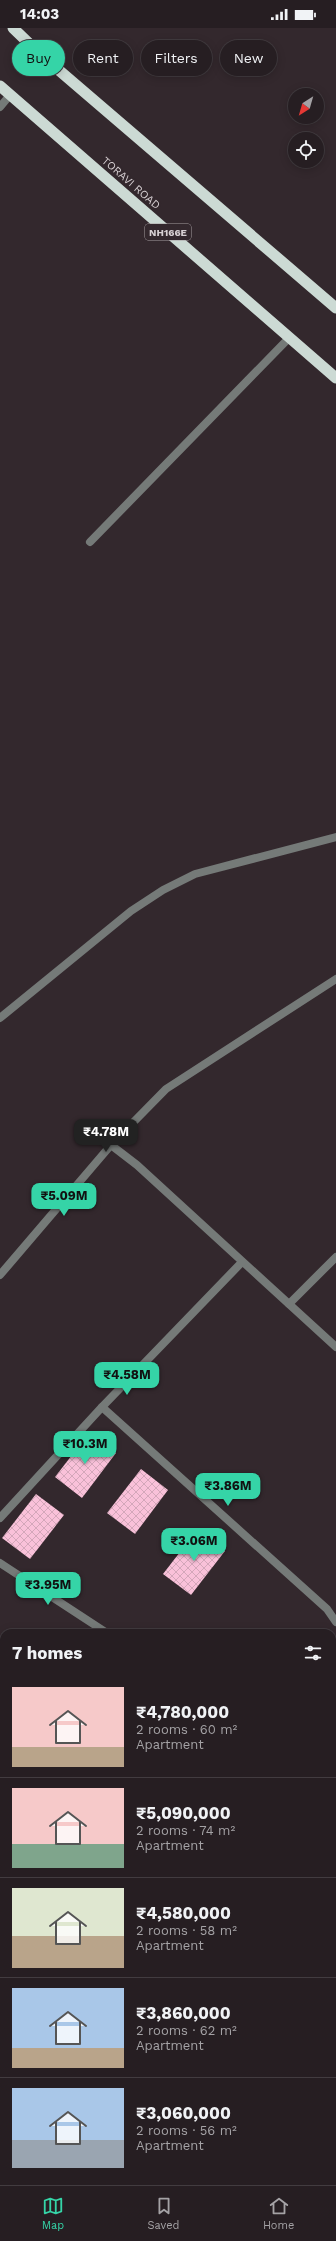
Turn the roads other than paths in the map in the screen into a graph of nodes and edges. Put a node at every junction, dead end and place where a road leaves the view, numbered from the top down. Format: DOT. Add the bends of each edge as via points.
graph roads {
  1 [pos="13,28"];
  2 [pos="0,86"];
  3 [pos="10,95"];
  4 [pos="0,107"];
  5 [pos="336,308"];
  6 [pos="289,338"];
  7 [pos="336,378"];
  8 [pos="90,542"];
  9 [pos="336,838"];
  10 [pos="336,979"];
  11 [pos="0,1018"];
  12 [pos="111,1145"];
  13 [pos="336,1256"];
  14 [pos="242,1262"];
  15 [pos="0,1275"];
  16 [pos="289,1304"];
  17 [pos="336,1347"];
  18 [pos="102,1407"];
  19 [pos="0,1518"];
  20 [pos="0,1563"];
  21 [pos="336,1622"];
  22 [pos="101,1629"];
  1 -- 5 [label="highway"];
  2 -- 3 [label="highway, TORAVI ROAD / NH166E"];
  3 -- 4 [label="street"];
  3 -- 6 [label="highway, TORAVI ROAD / NH166E"];
  6 -- 7 [label="highway, TORAVI ROAD / NH166E"];
  6 -- 8 [label="street"];
  9 -- 11 [label="street" via="195,874 163,890 131,911"];
  10 -- 12 [label="street" via="166,1089"];
  12 -- 14 [label="street" via="137,1165"];
  12 -- 15 [label="street"];
  13 -- 16 [label="street"];
  14 -- 16 [label="street"];
  14 -- 18 [label="street"];
  16 -- 17 [label="street"];
  18 -- 19 [label="street"];
  18 -- 21 [label="street" via="327,1609"];
  20 -- 22 [label="street"];
}
